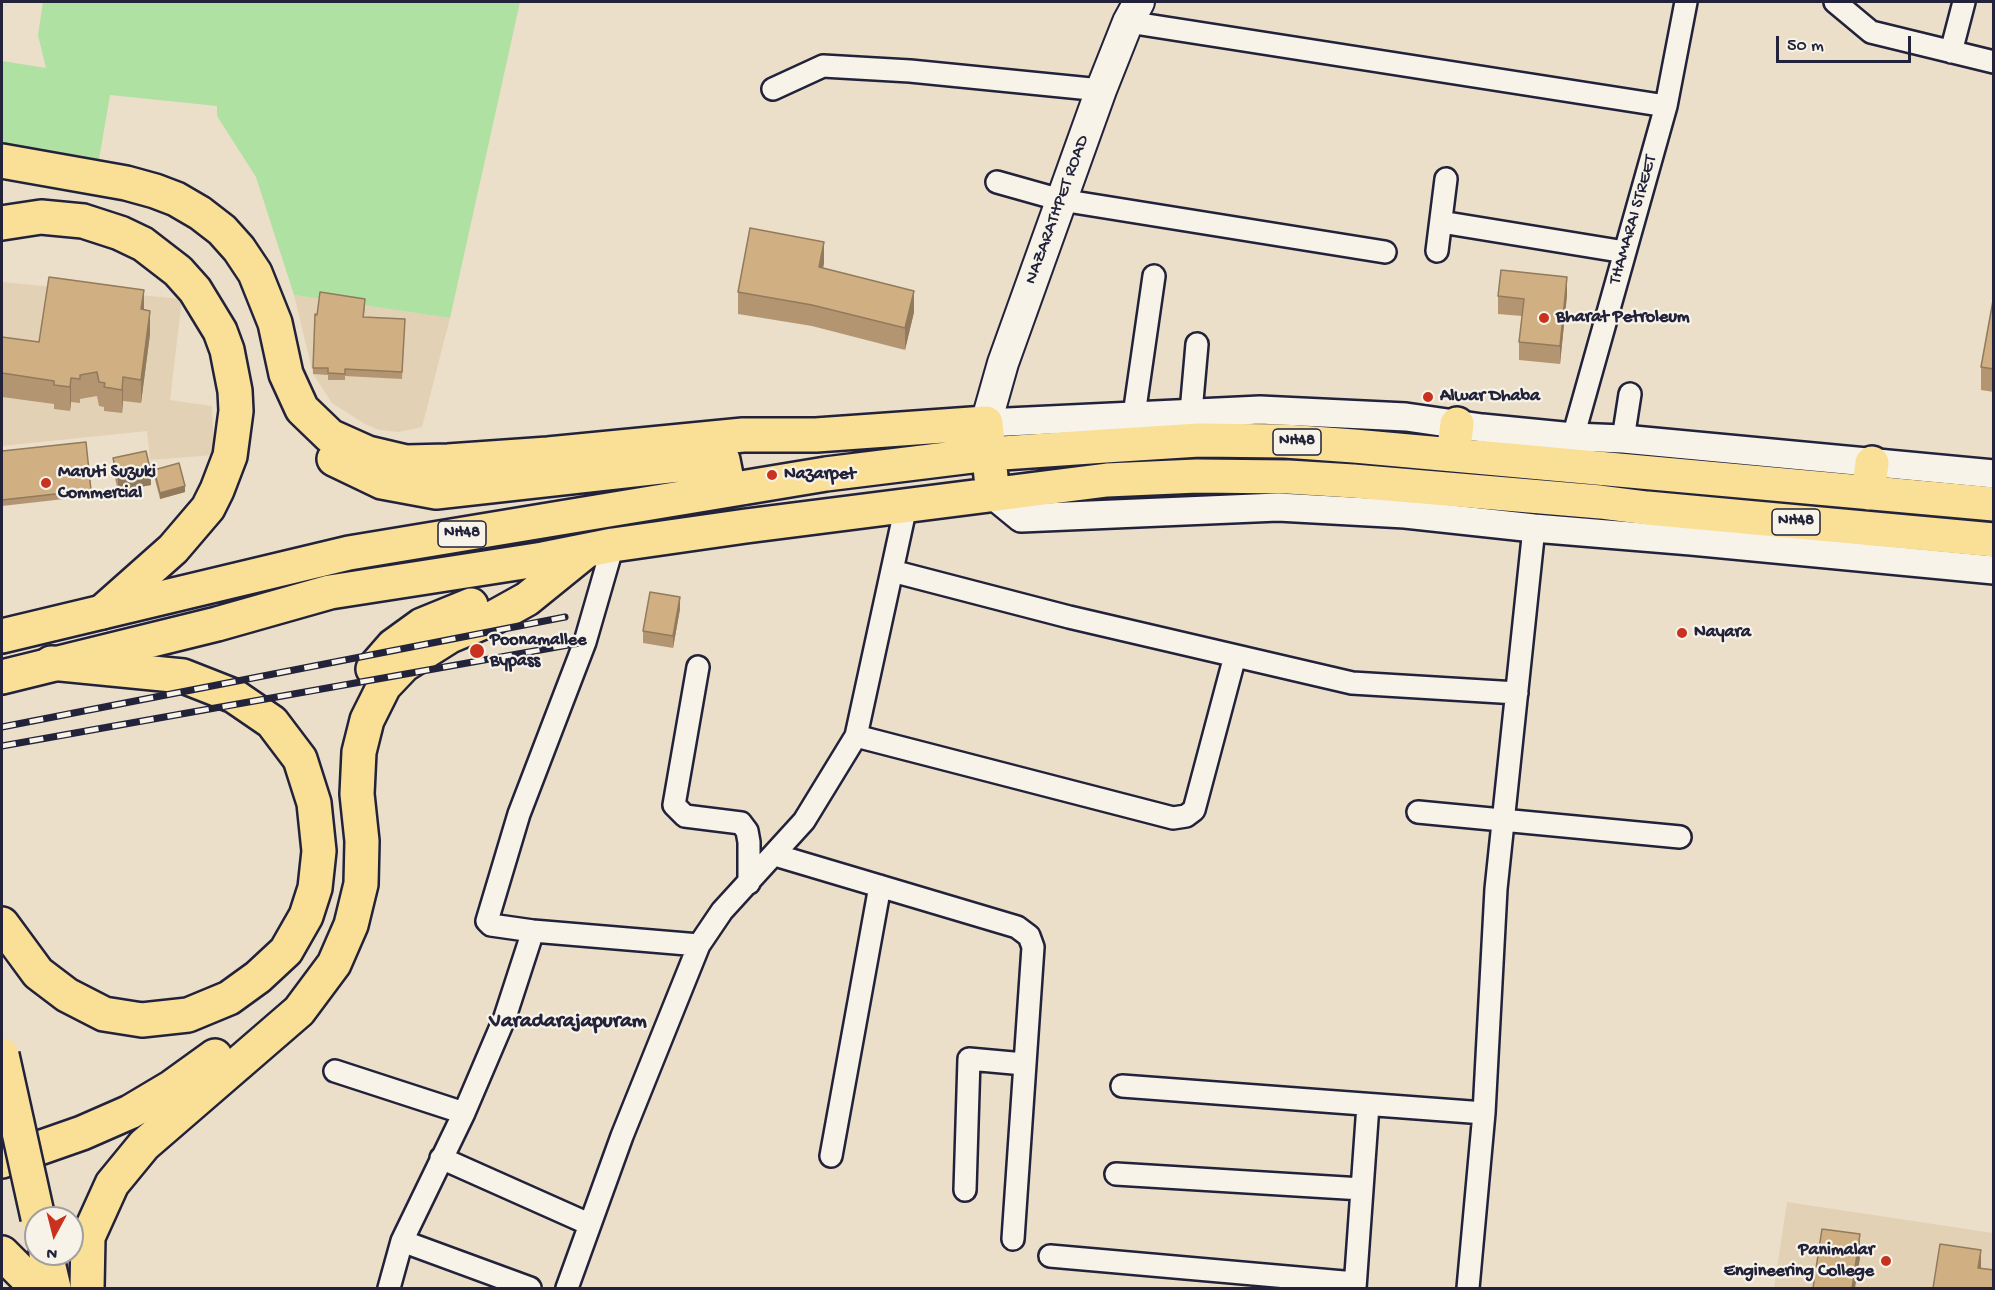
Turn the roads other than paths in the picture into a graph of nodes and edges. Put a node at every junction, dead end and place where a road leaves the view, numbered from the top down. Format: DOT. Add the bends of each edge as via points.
graph roads {
  1 [pos="1686,2"];
  2 [pos="1834,2"];
  3 [pos="1964,2"];
  4 [pos="1134,12"];
  5 [pos="1951,52"];
  6 [pos="1994,62"];
  7 [pos="773,89"];
  8 [pos="1101,90"];
  9 [pos="1666,106"];
  10 [pos="2,160"];
  11 [pos="2,177"];
  12 [pos="1446,179"];
  13 [pos="997,182"];
  14 [pos="1061,200"];
  15 [pos="1441,222"];
  16 [pos="2,223"];
  17 [pos="1437,251"];
  18 [pos="1385,252"];
  19 [pos="1625,252"];
  20 [pos="1154,276"];
  21 [pos="1197,344"];
  22 [pos="1630,394"];
  23 [pos="1191,412"];
  24 [pos="1134,415"];
  25 [pos="1573,437"];
  26 [pos="987,439"];
  27 [pos="1623,439"];
  28 [pos="1455,440"];
  29 [pos="1994,474"];
  30 [pos="1870,478"];
  31 [pos="729,490"];
  32 [pos="993,495"];
  33 [pos="1994,504"];
  34 [pos="906,506"];
  35 [pos="1692,527"];
  36 [pos="1534,528"];
  37 [pos="1994,540"];
  38 [pos="599,548"];
  39 [pos="543,559"];
  40 [pos="1994,570"];
  41 [pos="892,571"];
  42 [pos="102,612"];
  43 [pos="2,636"];
  44 [pos="1235,656"];
  45 [pos="51,663"];
  46 [pos="698,667"];
  47 [pos="2,676"];
  48 [pos="1517,693"];
  49 [pos="856,736"];
  50 [pos="1418,812"];
  51 [pos="1504,820"];
  52 [pos="1680,837"];
  53 [pos="775,855"];
  54 [pos="748,883"];
  55 [pos="879,886"];
  56 [pos="2,924"];
  57 [pos="533,931"];
  58 [pos="699,945"];
  59 [pos="2,1055"];
  60 [pos="1024,1064"];
  61 [pos="335,1071"];
  62 [pos="1122,1086"];
  63 [pos="1368,1105"];
  64 [pos="464,1113"];
  65 [pos="1484,1113"];
  66 [pos="831,1156"];
  67 [pos="441,1158"];
  68 [pos="2,1161"];
  69 [pos="1116,1174"];
  70 [pos="1362,1189"];
  71 [pos="965,1190"];
  72 [pos="35,1206"];
  73 [pos="589,1224"];
  74 [pos="1013,1239"];
  75 [pos="402,1241"];
  76 [pos="2,1253"];
  77 [pos="1050,1256"];
  78 [pos="49,1266"];
  79 [pos="1355,1286"];
  80 [pos="37,1288"];
  81 [pos="54,1288"];
  82 [pos="87,1288"];
  83 [pos="389,1288"];
  84 [pos="530,1288"];
  85 [pos="567,1288"];
  86 [pos="1468,1288"];
  1 -- 9 [label="street, THAMARAI STREET"];
  2 -- 5 [label="street" via="1871,32"];
  3 -- 5 [label="street"];
  4 -- 8 [label="main road, NAZARATHPET ROAD"];
  4 -- 9 [label="street"];
  5 -- 6 [label="street"];
  7 -- 8 [label="street" via="824,66"];
  8 -- 14 [label="main road, NAZARATHPET ROAD"];
  9 -- 19 [label="street, THAMARAI STREET"];
  10 -- 26 [label="main road" via="155,191 176,199 222,230 255,273 275,323 286,374 302,409 330,436 368,453 406,462 570,452 743,435"];
  11 -- 31 [label="main road" via="110,194 168,209 206,232 237,270 253,319 261,363 295,426 334,459 382,482 436,492 723,460"];
  12 -- 15 [label="street"];
  13 -- 14 [label="street"];
  14 -- 18 [label="street"];
  14 -- 26 [label="main road, NAZARATHPET ROAD" via="1003,363"];
  15 -- 17 [label="street"];
  15 -- 19 [label="street"];
  16 -- 42 [label="main road" via="41,217 83,220 143,244 195,290 227,350 236,411 230,456 221,482 208,508 173,549"];
  19 -- 25 [label="street, THAMARAI STREET"];
  20 -- 24 [label="street"];
  21 -- 23 [label="street"];
  22 -- 27 [label="street"];
  23 -- 24 [label="street"];
  23 -- 28 [label="street" via="1260,410 1406,417"];
  24 -- 26 [label="street"];
  25 -- 27 [label="street"];
  25 -- 28 [label="street"];
  26 -- 28 [label="main road, NH48"];
  26 -- 31 [label="main road, NH48" via="826,474"];
  26 -- 32 [label="main road"];
  27 -- 30 [label="street"];
  28 -- 30 [label="main road, NH48"];
  29 -- 30 [label="street"];
  30 -- 33 [label="main road, NH48"];
  31 -- 42 [label="main road, NH48" via="348,552"];
  32 -- 34 [label="main road, NH48"];
  32 -- 35 [label="main road, NH48" via="1107,480 1288,477 1588,501"];
  32 -- 36 [label="street" via="1022,518 1278,507 1405,514"];
  34 -- 38 [label="main road, NH48"];
  34 -- 41 [label="street"];
  35 -- 36 [label="street"];
  35 -- 37 [label="main road, NH48"];
  35 -- 40 [label="street"];
  36 -- 48 [label="street"];
  38 -- 39 [label="main road, NH48"];
  38 -- 57 [label="street" via="585,642 519,814 486,921 490,925"];
  38 -- 82 [label="main road" via="527,599 450,636 404,665 384,686 366,720 359,752 361,884 351,925 334,964 299,1011 144,1145 112,1184 88,1237"];
  39 -- 45 [label="main road, NH48" via="330,592 217,624"];
  39 -- 68 [label="main road" via="488,598 422,625 393,646 364,680 347,720 340,756 346,836 340,884 327,930 305,971 223,1050 172,1087 130,1112 82,1133"];
  41 -- 44 [label="street"];
  41 -- 49 [label="street"];
  42 -- 43 [label="main road, NH48"];
  44 -- 48 [label="street" via="1352,683"];
  44 -- 49 [label="street" via="1194,810 1186,816 1173,818"];
  45 -- 47 [label="main road, NH48"];
  45 -- 56 [label="main road" via="183,676 234,696 272,722 300,759 314,803 319,851 315,888 306,916 286,951 229,998 188,1015 142,1020 104,1014 67,995 38,973"];
  46 -- 54 [label="street" via="674,805 685,816 741,823 749,842"];
  48 -- 51 [label="street"];
  49 -- 53 [label="street" via="804,821"];
  50 -- 51 [label="street"];
  51 -- 52 [label="street"];
  51 -- 65 [label="street" via="1496,889"];
  53 -- 54 [label="street"];
  53 -- 55 [label="street"];
  54 -- 58 [label="street" via="722,911"];
  55 -- 60 [label="street" via="1017,927 1029,936 1033,947"];
  55 -- 66 [label="street"];
  57 -- 58 [label="street"];
  57 -- 64 [label="street" via="505,1017"];
  58 -- 73 [label="street"];
  59 -- 72 [label="main road, bridge"];
  60 -- 71 [label="street" via="969,1059"];
  60 -- 74 [label="street"];
  61 -- 64 [label="street"];
  62 -- 63 [label="street"];
  63 -- 65 [label="street"];
  63 -- 70 [label="street"];
  64 -- 67 [label="street"];
  65 -- 86 [label="street"];
  67 -- 73 [label="street"];
  67 -- 75 [label="street"];
  69 -- 70 [label="street"];
  70 -- 79 [label="street"];
  73 -- 85 [label="street"];
  75 -- 83 [label="street"];
  75 -- 84 [label="street"];
  76 -- 80 [label="main road"];
  77 -- 79 [label="street"];
  78 -- 81 [label="main road"];
}
